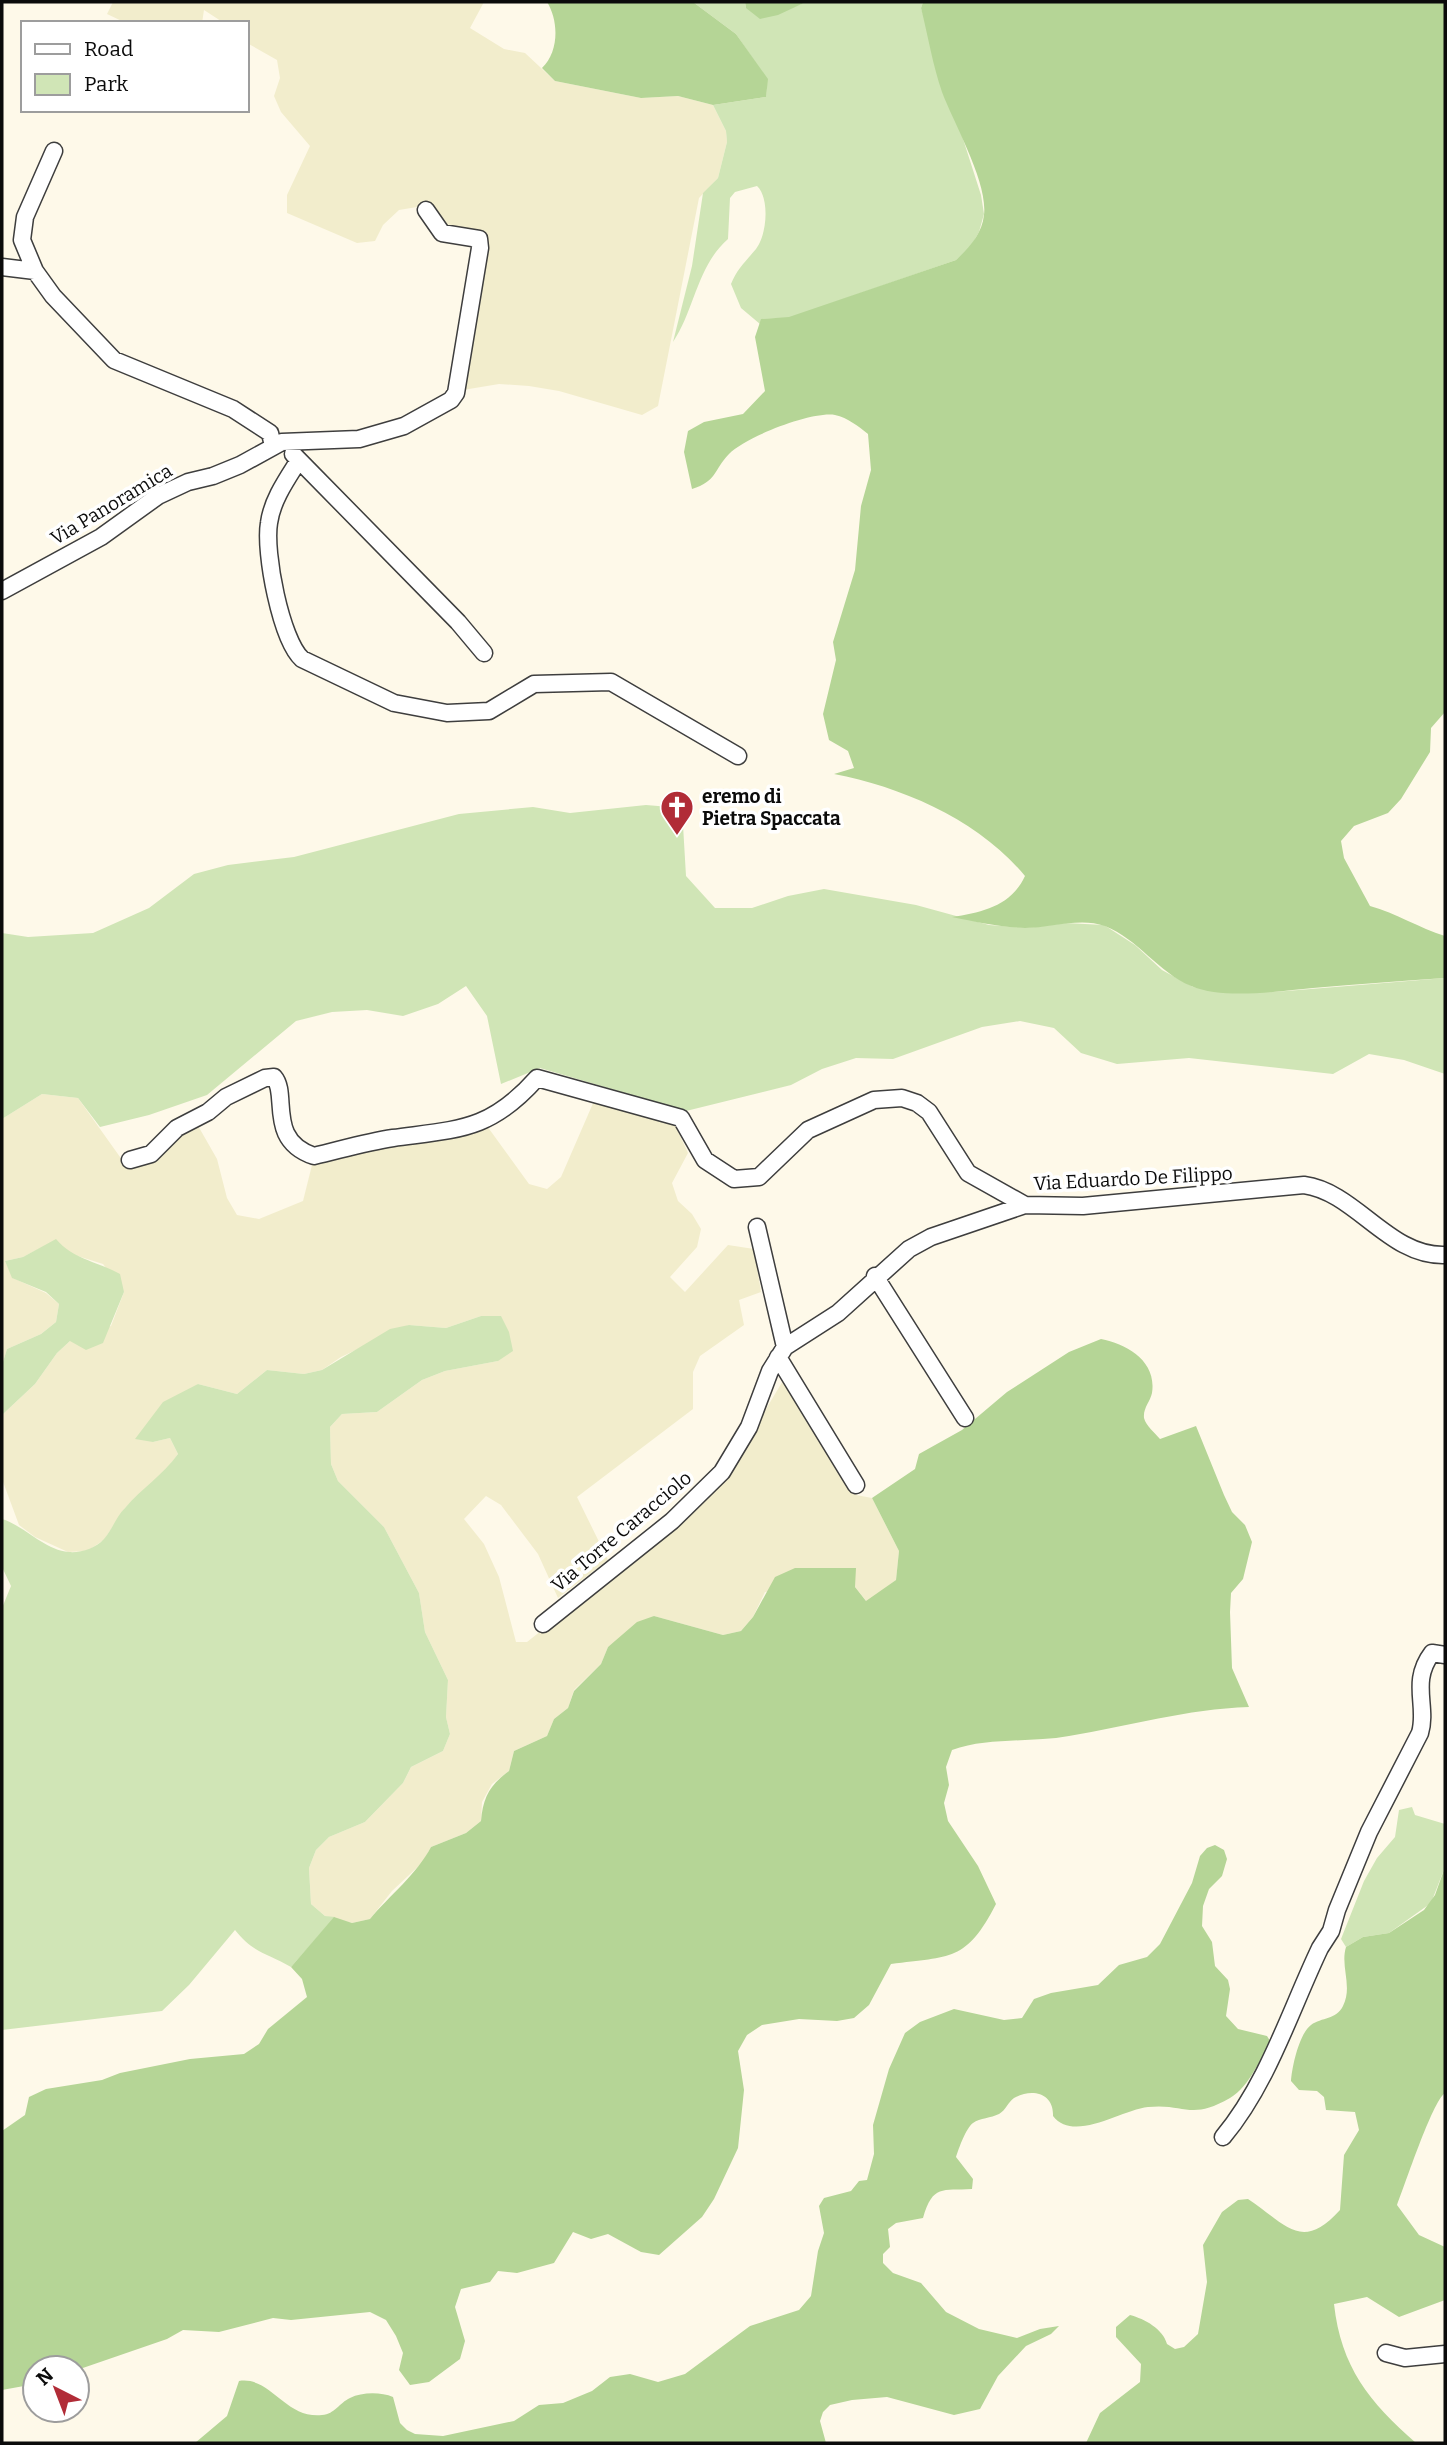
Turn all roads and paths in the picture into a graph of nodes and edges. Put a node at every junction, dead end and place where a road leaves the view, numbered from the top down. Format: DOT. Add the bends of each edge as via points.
graph roads {
  1 [pos="54,150"];
  2 [pos="426,210"];
  3 [pos="2,267"];
  4 [pos="36,271"];
  5 [pos="277,444"];
  6 [pos="299,460"];
  7 [pos="2,591"];
  8 [pos="484,653"];
  9 [pos="738,756"];
  10 [pos="130,1160"];
  11 [pos="1025,1205"];
  12 [pos="757,1227"];
  13 [pos="1445,1255"];
  14 [pos="875,1276"];
  15 [pos="781,1352"];
  16 [pos="965,1418"];
  17 [pos="856,1485"];
  18 [pos="543,1624"];
  19 [pos="1445,1655"];
  20 [pos="1223,2137"];
  21 [pos="1386,2353"];
  22 [pos="1445,2354"];
  1 -- 4 [label="street" via="22,228 22,240"];
  2 -- 5 [label="street" via="442,233 479,239 456,393 442,407 404,426 359,439"];
  3 -- 4 [label="street"];
  4 -- 5 [label="street" via="114,360 233,409 270,433"];
  5 -- 6 [label="street"];
  5 -- 7 [label="street, Via Panoramica" via="240,465 158,496 101,537"];
  6 -- 8 [label="street"];
  6 -- 9 [label="street" via="276,499 268,524 281,616 292,647 302,659 394,703 447,713 489,711 534,684 611,682"];
  10 -- 11 [label="street, Via Eduardo De Filippo" via="151,1154 177,1128 265,1078 274,1077 278,1082 279,1121 293,1142 314,1156 390,1139 456,1131 482,1122 514,1104 537,1078 681,1118 705,1160 734,1179 759,1177 808,1130 874,1100 902,1098 929,1112 968,1173"];
  11 -- 13 [label="street, Via Eduardo De Filippo" via="1083,1206 1304,1185 1325,1190 1415,1249"];
  11 -- 14 [label="street" via="931,1237"];
  12 -- 15 [label="street"];
  14 -- 15 [label="street" via="838,1313"];
  14 -- 16 [label="street"];
  15 -- 17 [label="street"];
  15 -- 18 [label="street, Via Torre Caracciolo" via="749,1427 722,1472 672,1521"];
  19 -- 20 [label="street" via="1432,1653 1425,1662 1418,1700 1423,1721 1420,1732 1369,1832 1331,1931 1258,2086"];
  21 -- 22 [label="street" via="1405,2358"];
}
